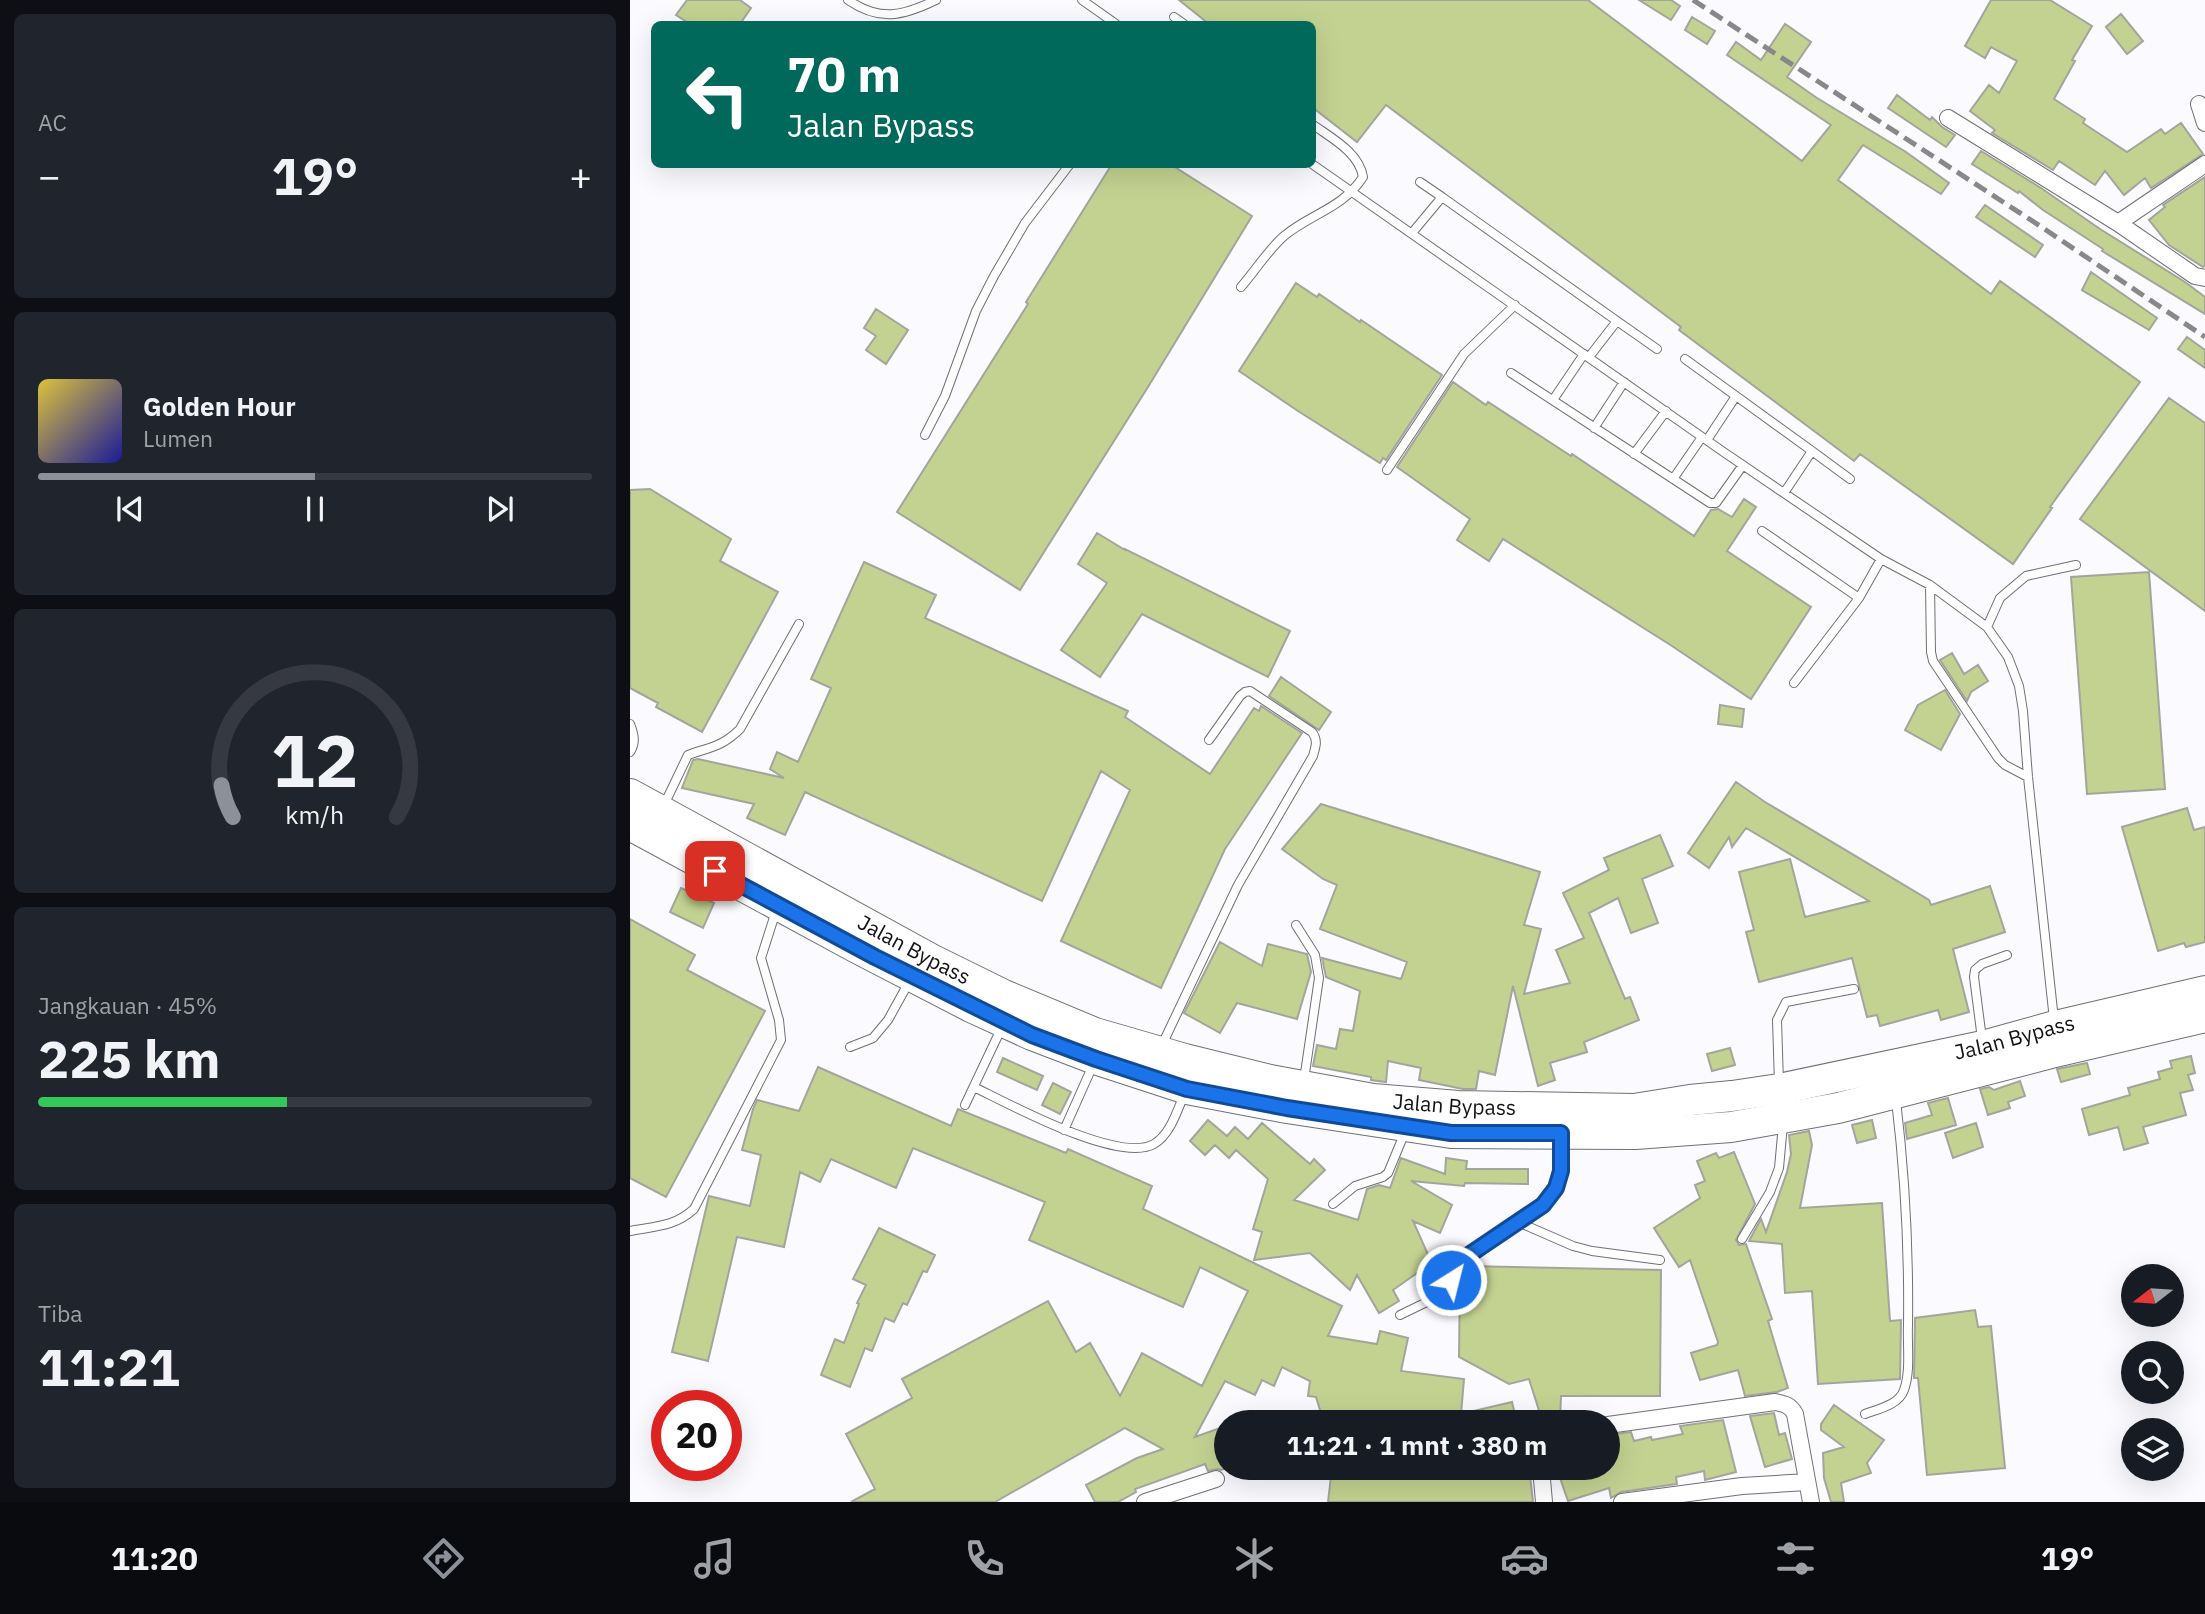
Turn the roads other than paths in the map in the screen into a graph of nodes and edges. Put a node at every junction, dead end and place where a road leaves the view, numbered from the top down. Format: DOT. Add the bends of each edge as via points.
graph roads {
  1 [pos="848,0"];
  2 [pos="936,0"];
  3 [pos="1082,0"];
  4 [pos="1174,17"];
  5 [pos="1112,21"];
  6 [pos="1180,21"];
  7 [pos="2199,104"];
  8 [pos="1948,118"];
  9 [pos="2205,123"];
  10 [pos="1316,127"];
  11 [pos="2205,164"];
  12 [pos="1316,167"];
  13 [pos="1067,168"];
  14 [pos="1420,182"];
  15 [pos="1353,192"];
  16 [pos="1441,197"];
  17 [pos="2118,223"];
  18 [pos="1412,233"];
  19 [pos="2205,278"];
  20 [pos="1241,287"];
  21 [pos="1515,305"];
  22 [pos="1617,321"];
  23 [pos="1657,349"];
  24 [pos="1587,355"];
  25 [pos="1685,359"];
  26 [pos="1511,373"];
  27 [pos="1624,382"];
  28 [pos="1736,396"];
  29 [pos="1553,400"];
  30 [pos="1666,411"];
  31 [pos="1594,428"];
  32 [pos="925,435"];
  33 [pos="1705,438"];
  34 [pos="1812,452"];
  35 [pos="1634,454"];
  36 [pos="1743,465"];
  37 [pos="1387,470"];
  38 [pos="1673,479"];
  39 [pos="1850,479"];
  40 [pos="1784,493"];
  41 [pos="1762,531"];
  42 [pos="1881,559"];
  43 [pos="2076,565"];
  44 [pos="1930,585"];
  45 [pos="1859,598"];
  46 [pos="799,624"];
  47 [pos="1987,627"];
  48 [pos="1794,683"];
  49 [pos="630,724"];
  50 [pos="1209,740"];
  51 [pos="630,752"];
  52 [pos="2028,777"];
  53 [pos="630,794"];
  54 [pos="662,811"];
  55 [pos="630,825"];
  56 [pos="779,905"];
  57 [pos="1296,925"];
  58 [pos="2007,956"];
  59 [pos="912,976"];
  60 [pos="1854,989"];
  61 [pos="2205,991"];
  62 [pos="2205,1017"];
  63 [pos="1004,1022"];
  64 [pos="2057,1039"];
  65 [pos="1983,1046"];
  66 [pos="850,1047"];
  67 [pos="1158,1053"];
  68 [pos="1096,1059"];
  69 [pos="1303,1086"];
  70 [pos="974,1087"];
  71 [pos="1187,1089"];
  72 [pos="1896,1094"];
  73 [pos="1781,1103"];
  74 [pos="965,1105"];
  75 [pos="1407,1126"];
  76 [pos="1064,1130"];
  77 [pos="1561,1133"];
  78 [pos="1333,1204"];
  79 [pos="1518,1222"];
  80 [pos="630,1231"];
  81 [pos="1742,1239"];
  82 [pos="1660,1259"];
  83 [pos="1400,1315"];
  84 [pos="1865,1415"];
  85 [pos="1620,1423"];
  86 [pos="1214,1480"];
  87 [pos="1542,1480"];
  88 [pos="1807,1482"];
  89 [pos="1145,1502"];
  90 [pos="1544,1502"];
  91 [pos="1622,1502"];
  92 [pos="1811,1502"];
  1 -- 2 [label="lane" via="859,8 890,16"];
  3 -- 5 [label="lane"];
  4 -- 6 [label="lane"];
  7 -- 9 [label="street"];
  8 -- 17 [label="street"];
  10 -- 15 [label="lane" via="1362,167 1363,177"];
  11 -- 17 [label="street"];
  12 -- 15 [label="lane"];
  13 -- 32 [label="lane" via="1024,223 994,276"];
  14 -- 16 [label="lane"];
  15 -- 18 [label="lane"];
  15 -- 20 [label="lane" via="1281,239"];
  16 -- 18 [label="lane"];
  16 -- 22 [label="lane"];
  17 -- 19 [label="street" via="2195,276"];
  18 -- 21 [label="lane"];
  21 -- 24 [label="lane"];
  21 -- 37 [label="lane" via="1464,354"];
  22 -- 23 [label="lane"];
  22 -- 24 [label="lane"];
  24 -- 27 [label="lane"];
  24 -- 29 [label="lane"];
  25 -- 28 [label="lane"];
  26 -- 29 [label="lane"];
  27 -- 30 [label="lane"];
  27 -- 31 [label="lane"];
  28 -- 33 [label="lane"];
  28 -- 34 [label="lane"];
  29 -- 31 [label="lane"];
  30 -- 33 [label="lane"];
  30 -- 35 [label="lane"];
  31 -- 35 [label="lane"];
  33 -- 36 [label="lane"];
  33 -- 38 [label="lane"];
  34 -- 39 [label="lane"];
  34 -- 40 [label="lane"];
  35 -- 38 [label="lane"];
  36 -- 38 [label="lane" via="1716,503"];
  36 -- 40 [label="lane"];
  40 -- 42 [label="lane"];
  41 -- 45 [label="lane"];
  42 -- 44 [label="lane"];
  42 -- 45 [label="lane"];
  43 -- 47 [label="lane" via="2026,576 2000,598"];
  44 -- 47 [label="lane"];
  44 -- 52 [label="lane" via="1933,661 1998,758"];
  45 -- 48 [label="lane"];
  46 -- 54 [label="lane" via="740,729 714,748 688,755"];
  47 -- 52 [label="lane" via="2008,657 2019,686"];
  49 -- 51 [label="lane" via="634,737"];
  50 -- 67 [label="lane" via="1240,696 1250,691 1312,732 1317,745 1238,885"];
  52 -- 64 [label="lane"];
  53 -- 54 [label="highway, Jalan Bypass"];
  54 -- 67 [label="highway, Jalan Bypass" via="992,989 1095,1033"];
  55 -- 56 [label="highway, Jalan Bypass"];
  56 -- 59 [label="highway, Jalan Bypass"];
  56 -- 80 [label="lane" via="761,958 779,1020 780,1040 694,1209 682,1220"];
  57 -- 69 [label="lane" via="1315,955 1319,978"];
  58 -- 65 [label="lane" via="1975,970"];
  59 -- 63 [label="highway, Jalan Bypass"];
  59 -- 66 [label="lane" via="873,1038"];
  60 -- 73 [label="lane" via="1786,1002 1777,1020"];
  61 -- 64 [label="highway, Jalan Bypass"];
  62 -- 64 [label="highway, Jalan Bypass"];
  63 -- 68 [label="highway, Jalan Bypass"];
  63 -- 70 [label="lane"];
  64 -- 65 [label="highway, Jalan Bypass"];
  64 -- 72 [label="highway, Jalan Bypass"];
  65 -- 73 [label="highway, Jalan Bypass"];
  67 -- 69 [label="highway, Jalan Bypass"];
  68 -- 71 [label="highway, Jalan Bypass"];
  68 -- 76 [label="lane"];
  69 -- 73 [label="highway, Jalan Bypass" via="1373,1099 1458,1106 1634,1109"];
  70 -- 74 [label="lane"];
  70 -- 76 [label="lane"];
  71 -- 75 [label="highway, Jalan Bypass"];
  71 -- 76 [label="lane" via="1165,1136 1153,1145 1127,1149"];
  72 -- 73 [label="highway, Jalan Bypass" via="1838,1108"];
  72 -- 84 [label="lane" via="1905,1184 1907,1378 1904,1392 1892,1404"];
  73 -- 77 [label="highway, Jalan Bypass" via="1731,1126 1635,1134"];
  73 -- 81 [label="lane" via="1779,1168"];
  75 -- 77 [label="highway, Jalan Bypass" via="1451,1133"];
  75 -- 78 [label="lane" via="1388,1173 1355,1186"];
  77 -- 79 [label="lane" via="1556,1188 1543,1205"];
  79 -- 82 [label="lane" via="1592,1251"];
  79 -- 83 [label="lane" via="1457,1263 1451,1280 1433,1299"];
  85 -- 88 [label="street" via="1786,1404 1795,1414"];
  86 -- 89 [label="street"];
  87 -- 90 [label="street"];
  88 -- 91 [label="street"];
  88 -- 92 [label="street"];
}
